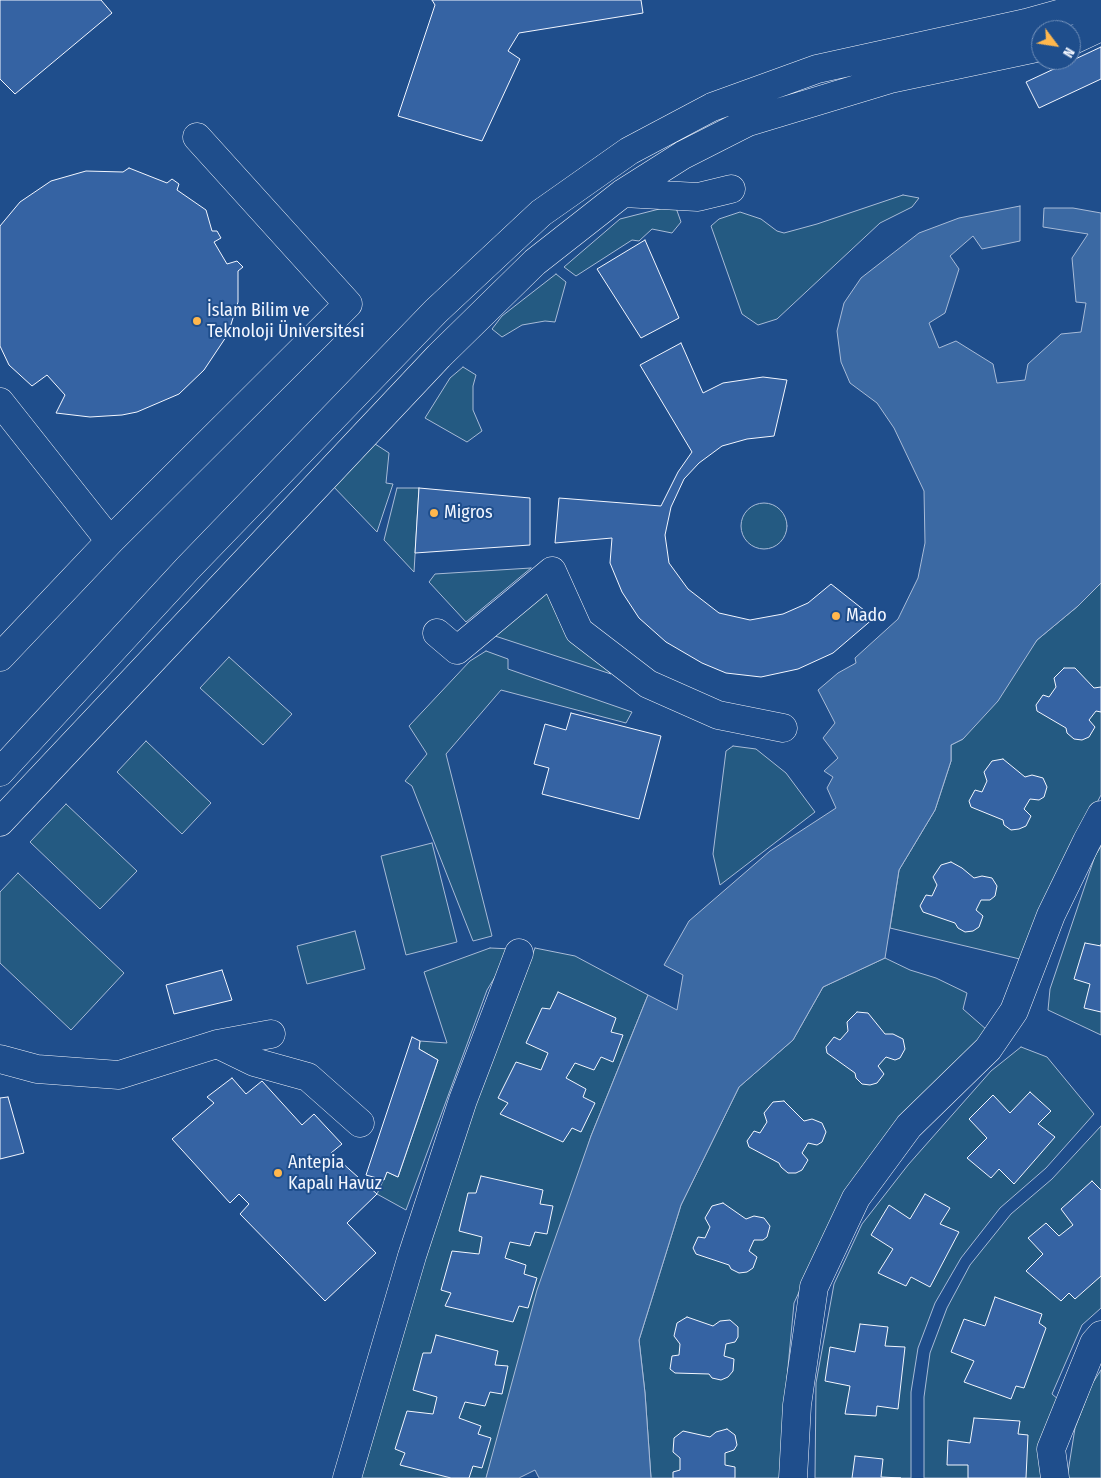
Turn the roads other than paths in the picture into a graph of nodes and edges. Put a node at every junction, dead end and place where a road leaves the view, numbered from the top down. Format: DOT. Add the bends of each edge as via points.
graph roads {
  1 [pos="1096,0"];
  2 [pos="1101,27"];
  3 [pos="1081,36"];
  4 [pos="1031,49"];
  5 [pos="197,138"];
  6 [pos="731,189"];
  7 [pos="623,193"];
  8 [pos="0,402"];
  9 [pos="110,541"];
  10 [pos="437,633"];
  11 [pos="0,657"];
  12 [pos="783,728"];
  13 [pos="0,772"];
  14 [pos="1101,815"];
  15 [pos="0,822"];
  16 [pos="519,953"];
  17 [pos="271,1034"];
  18 [pos="217,1044"];
  19 [pos="0,1059"];
  20 [pos="360,1123"];
  21 [pos="1101,1335"];
  22 [pos="347,1478"];
  23 [pos="793,1478"];
  24 [pos="1055,1478"];
  1 -- 13 [label="street" via="1026,23 817,69 712,107 629,151 541,213 436,311 188,568"];
  2 -- 3 [label="street"];
  4 -- 7 [label="street" via="890,79 748,122 683,154"];
  5 -- 9 [label="street" via="348,304"];
  6 -- 7 [label="street" via="698,197"];
  7 -- 15 [label="street" via="535,262 439,356"];
  8 -- 9 [label="street"];
  9 -- 11 [label="street"];
  10 -- 12 [label="street" via="458,650 552,571 579,631 648,684 718,715"];
  14 -- 23 [label="street" via="1051,915 1014,1011 988,1049 909,1126 856,1198 814,1287 797,1405"];
  16 -- 22 [label="street" via="463,1100 412,1256"];
  17 -- 18 [label="street"];
  18 -- 19 [label="street" via="119,1075 37,1069"];
  18 -- 20 [label="street" via="254,1062 308,1077"];
  21 -- 24 [label="street" via="1094,1343 1051,1449"];
}
